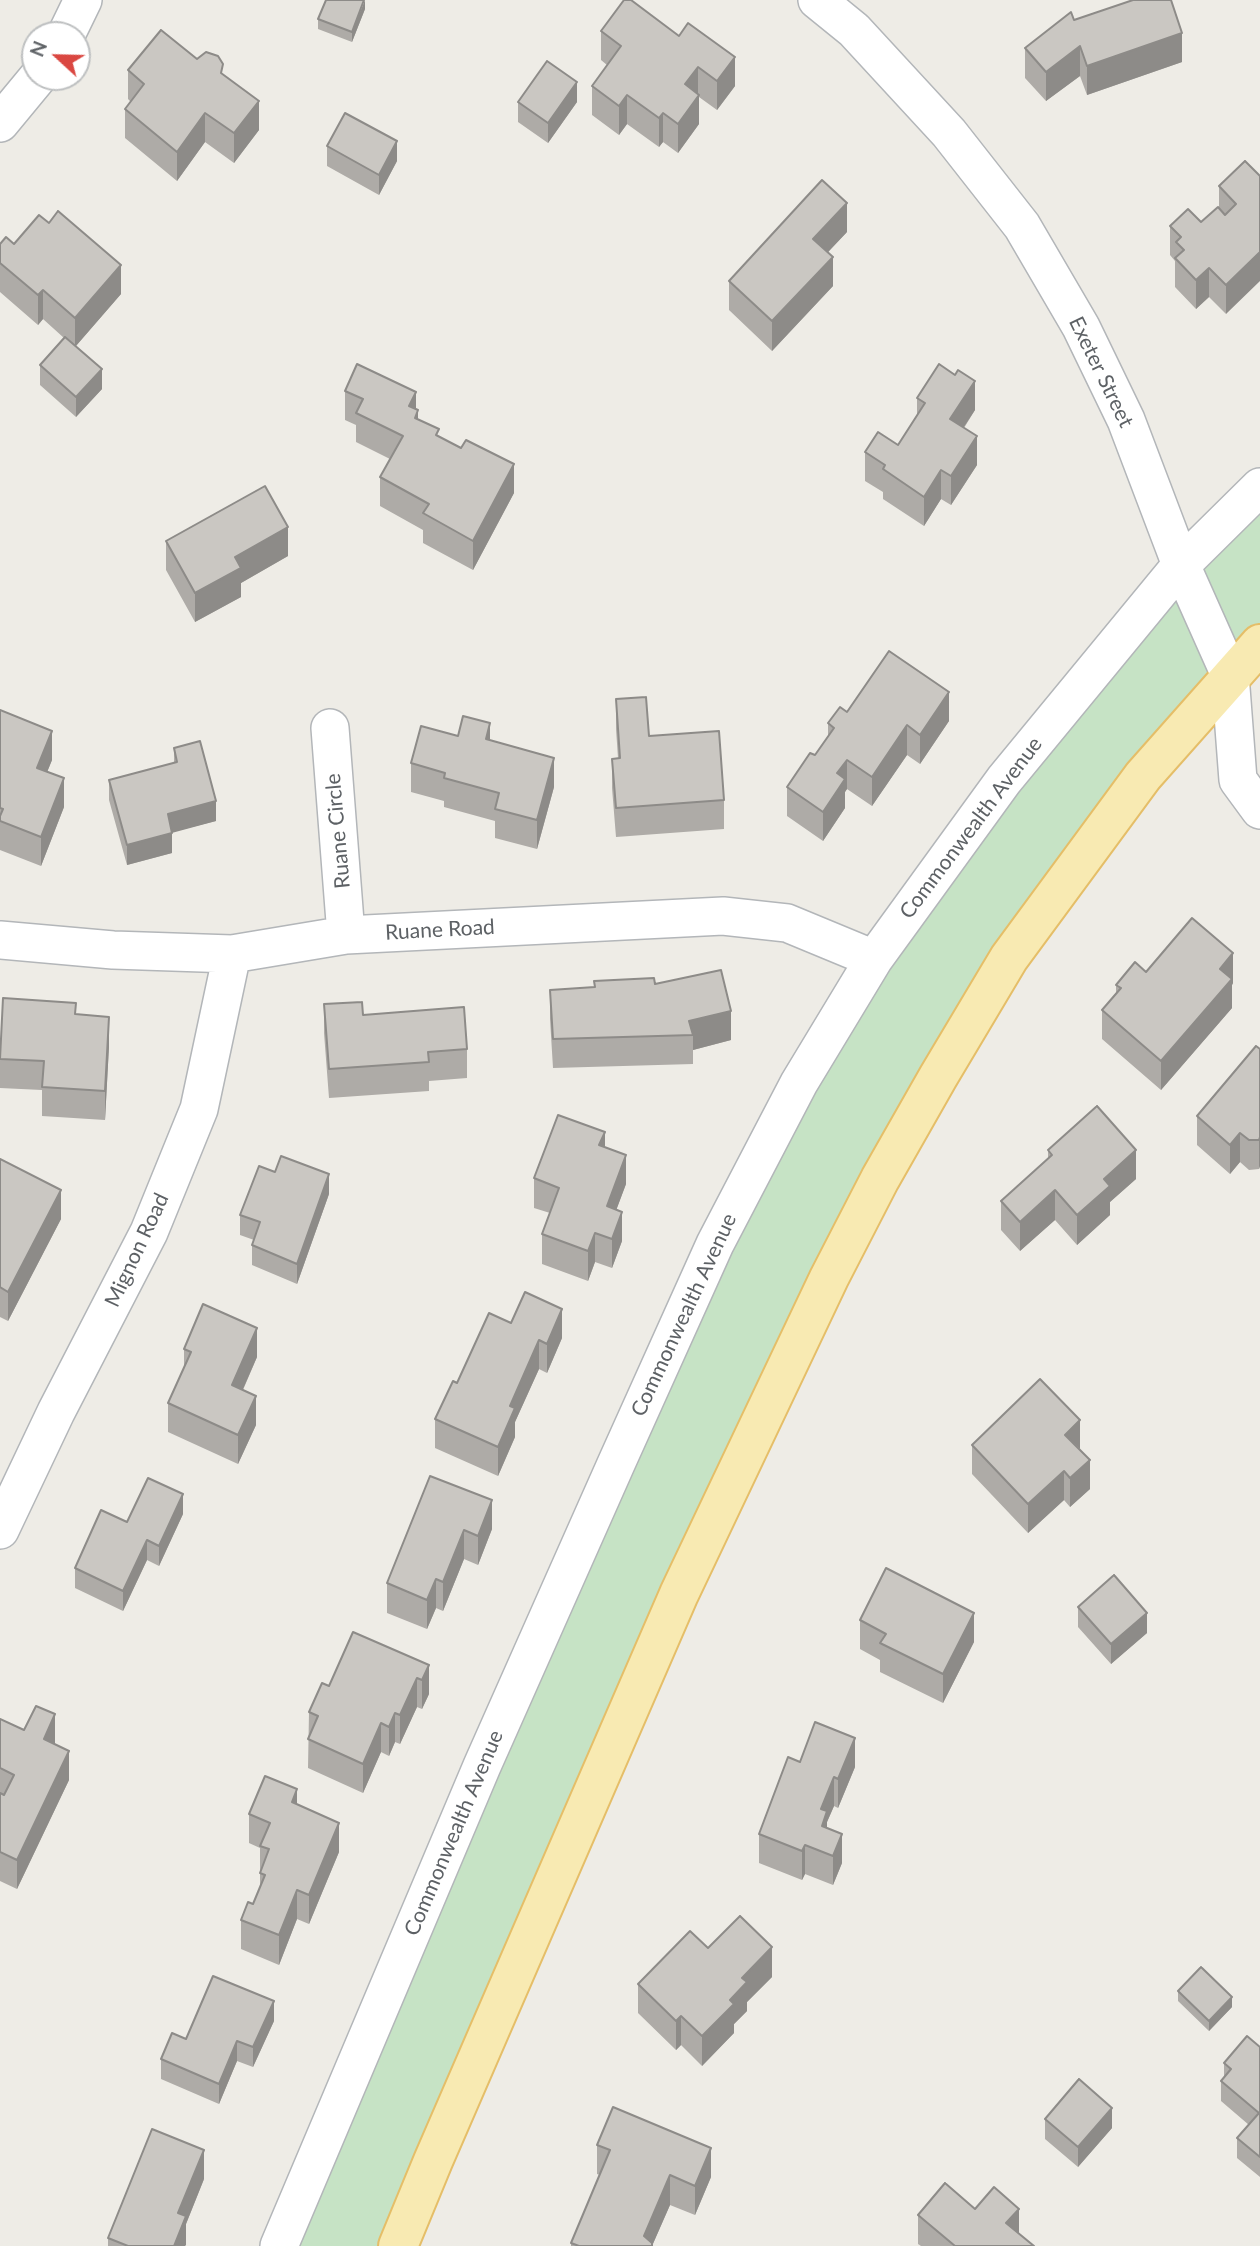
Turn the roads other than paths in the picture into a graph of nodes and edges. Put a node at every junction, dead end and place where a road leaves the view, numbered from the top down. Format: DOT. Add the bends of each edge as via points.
graph roads {
  1 [pos="83,0"];
  2 [pos="817,0"];
  3 [pos="73,21"];
  4 [pos="26,91"];
  5 [pos="0,123"];
  6 [pos="1260,487"];
  7 [pos="1181,565"];
  8 [pos="1260,644"];
  9 [pos="1230,675"];
  10 [pos="330,728"];
  11 [pos="1260,810"];
  12 [pos="346,935"];
  13 [pos="0,940"];
  14 [pos="232,954"];
  15 [pos="874,959"];
  16 [pos="0,1530"];
  17 [pos="279,2246"];
  18 [pos="398,2246"];
  1 -- 3 [label="street"];
  2 -- 7 [label="street, Exeter Street" via="854,30 949,133 1023,226 1081,327 1126,420"];
  4 -- 5 [label="street"];
  6 -- 7 [label="street, Commonwealth Avenue"];
  7 -- 9 [label="street, Exeter Street"];
  7 -- 15 [label="street, Commonwealth Avenue" via="1004,780"];
  8 -- 9 [label="main road"];
  9 -- 11 [label="street, Exeter Street" via="1238,779"];
  9 -- 18 [label="main road" via="1143,776 1009,958 880,1179 679,1594"];
  10 -- 12 [label="street, Ruane Circle"];
  12 -- 14 [label="street, Ruane Road"];
  12 -- 15 [label="street, Ruane Road" via="723,916 787,923"];
  13 -- 14 [label="street, Ruane Road"];
  14 -- 16 [label="street, Mignon Road" via="199,1109 149,1232"];
  15 -- 17 [label="street, Commonwealth Avenue" via="799,1083 715,1244 482,1766"];
}
